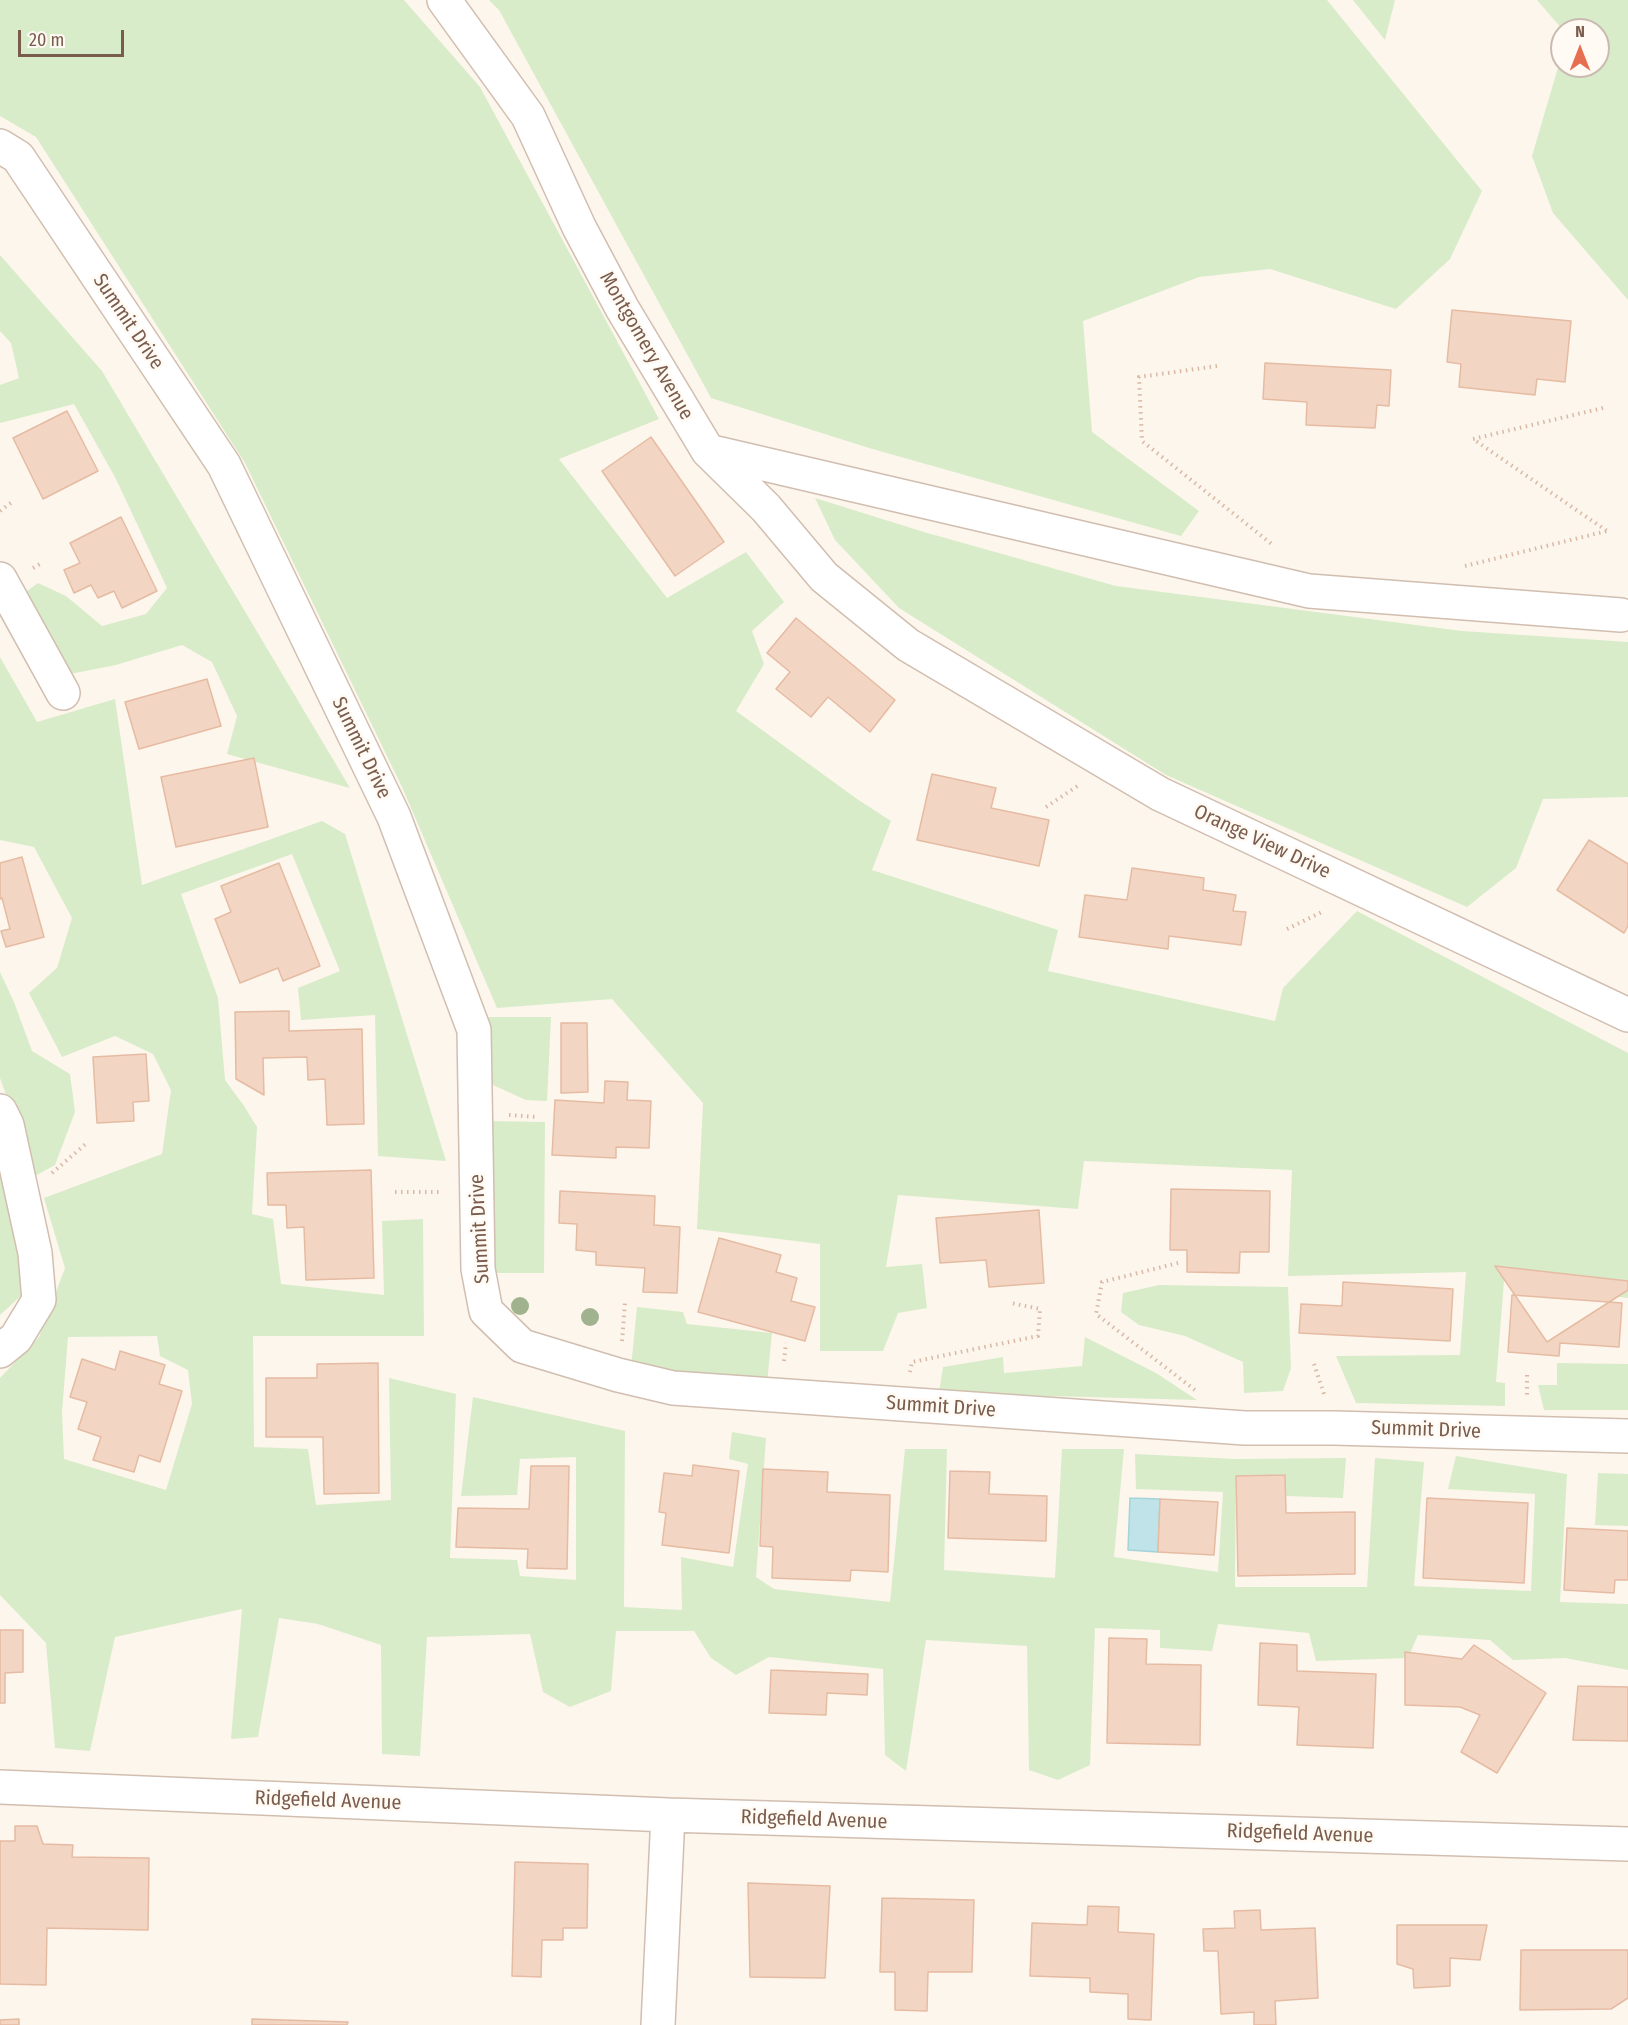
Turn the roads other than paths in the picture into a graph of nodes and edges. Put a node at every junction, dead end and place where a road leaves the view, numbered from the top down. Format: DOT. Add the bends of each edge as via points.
graph roads {
  1 [pos="444,0"];
  2 [pos="0,146"];
  3 [pos="708,451"];
  4 [pos="0,579"];
  5 [pos="1621,615"];
  6 [pos="908,645"];
  7 [pos="63,693"];
  8 [pos="1628,1015"];
  9 [pos="0,1111"];
  10 [pos="0,1351"];
  11 [pos="1628,1436"];
  12 [pos="0,1787"];
  13 [pos="668,1815"];
  14 [pos="1628,1844"];
  15 [pos="658,2025"];
  1 -- 3 [label="street, Montgomery Avenue" via="528,116 579,227 622,308"];
  2 -- 11 [label="street, Summit Drive" via="18,156 224,465 394,817 474,1030 478,1269 486,1311 522,1346 673,1388 1245,1428"];
  3 -- 5 [label="street" via="1309,591"];
  3 -- 6 [label="street, Montgomery Avenue" via="766,508 824,577"];
  4 -- 7 [label="street"];
  6 -- 8 [label="street, Orange View Drive" via="1160,794"];
  9 -- 10 [label="street" via="7,1125 35,1253 39,1300 16,1338"];
  12 -- 13 [label="street, Ridgefield Avenue"];
  13 -- 14 [label="street, Ridgefield Avenue"];
  13 -- 15 [label="street"];
}
